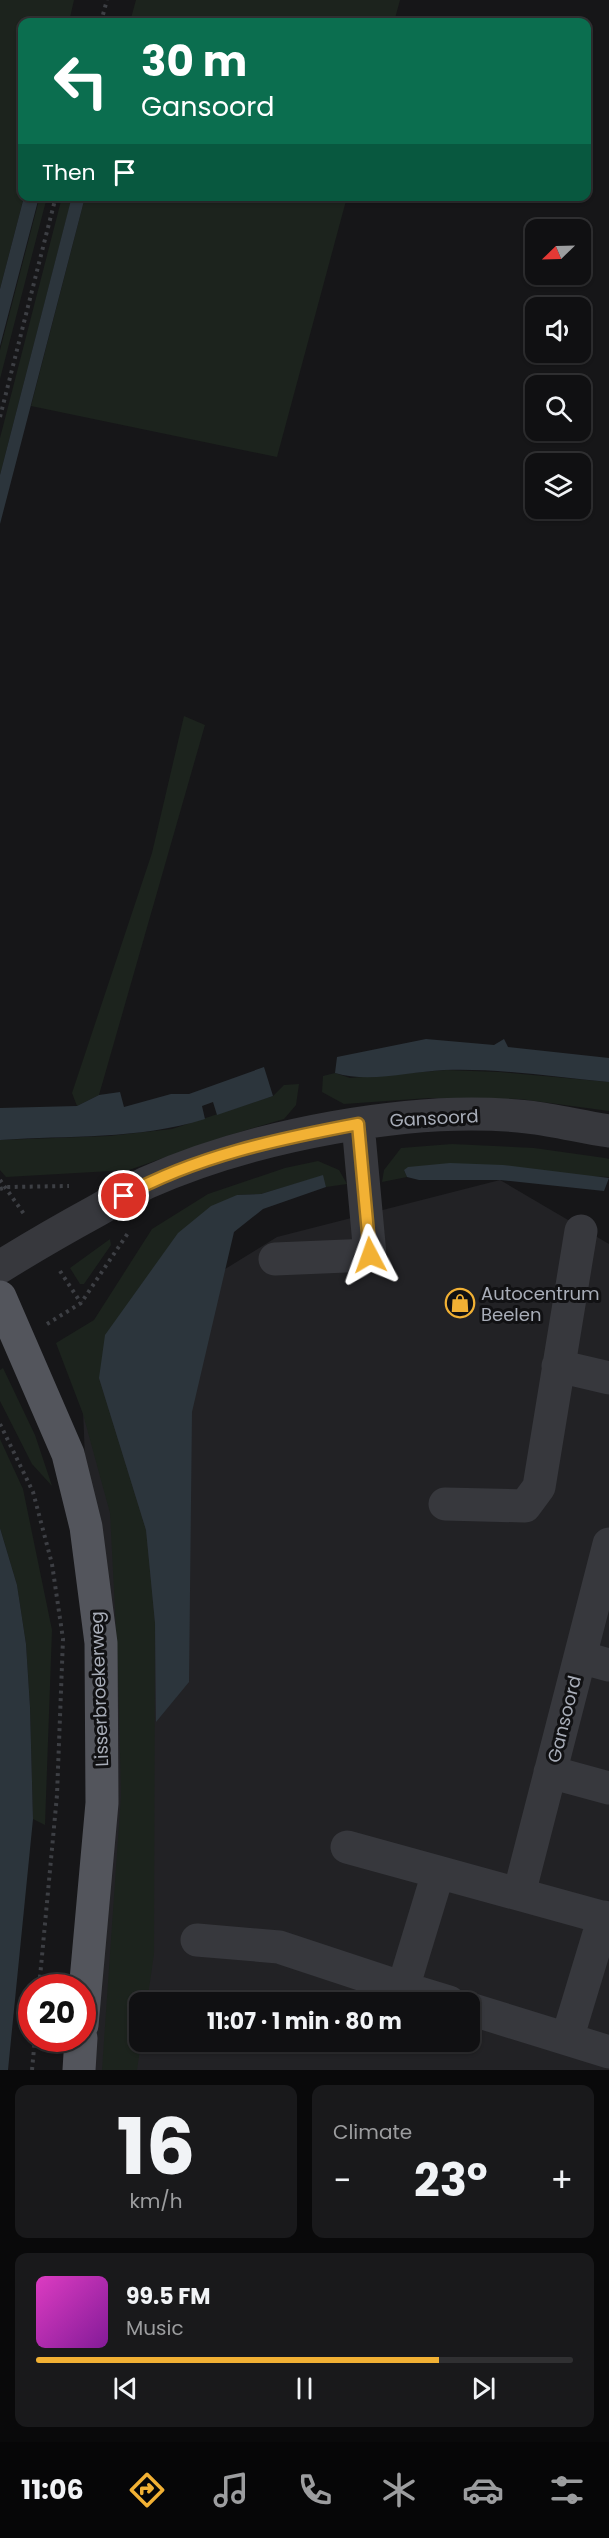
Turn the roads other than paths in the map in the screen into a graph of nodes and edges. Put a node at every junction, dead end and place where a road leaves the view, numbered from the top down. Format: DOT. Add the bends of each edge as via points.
graph roads {
  1 [pos="358,1124"];
  2 [pos="609,1131"];
  3 [pos="581,1231"];
  4 [pos="275,1259"];
  5 [pos="0,1267"];
  6 [pos="0,1297"];
  7 [pos="558,1366"];
  8 [pos="609,1378"];
  9 [pos="445,1504"];
  10 [pos="609,1544"];
  11 [pos="604,1584"];
  12 [pos="594,1661"];
  13 [pos="550,1772"];
  14 [pos="609,1788"];
  15 [pos="347,1847"];
  16 [pos="427,1870"];
  17 [pos="519,1894"];
  18 [pos="607,1918"];
  19 [pos="197,1940"];
  20 [pos="87,1974"];
  21 [pos="403,1988"];
  22 [pos="416,1992"];
  23 [pos="480,2012"];
  24 [pos="567,2039"];
  25 [pos="80,2052"];
  26 [pos="609,2052"];
  27 [pos="78,2070"];
  1 -- 2 [label="street, Gansoord" via="494,1115"];
  1 -- 4 [label="street" via="370,1255"];
  1 -- 5 [label="street, Gansoord" via="202,1161 145,1184"];
  3 -- 7 [label="street"];
  6 -- 20 [label="main road, Lisserbroekerweg" via="69,1454 86,1527 101,1643 102,1803"];
  7 -- 8 [label="street"];
  7 -- 9 [label="street" via="539,1487 525,1506"];
  10 -- 11 [label="street, Gansoord"];
  11 -- 12 [label="street, Gansoord"];
  12 -- 13 [label="street, Gansoord"];
  13 -- 14 [label="street"];
  13 -- 17 [label="street, Gansoord"];
  15 -- 16 [label="street"];
  16 -- 17 [label="street"];
  16 -- 21 [label="street"];
  17 -- 18 [label="street"];
  18 -- 24 [label="street"];
  19 -- 21 [label="street" via="279,1947"];
  21 -- 22 [label="street"];
  23 -- 24 [label="street"];
  24 -- 26 [label="street"];
  25 -- 27 [label="main road"];
}
